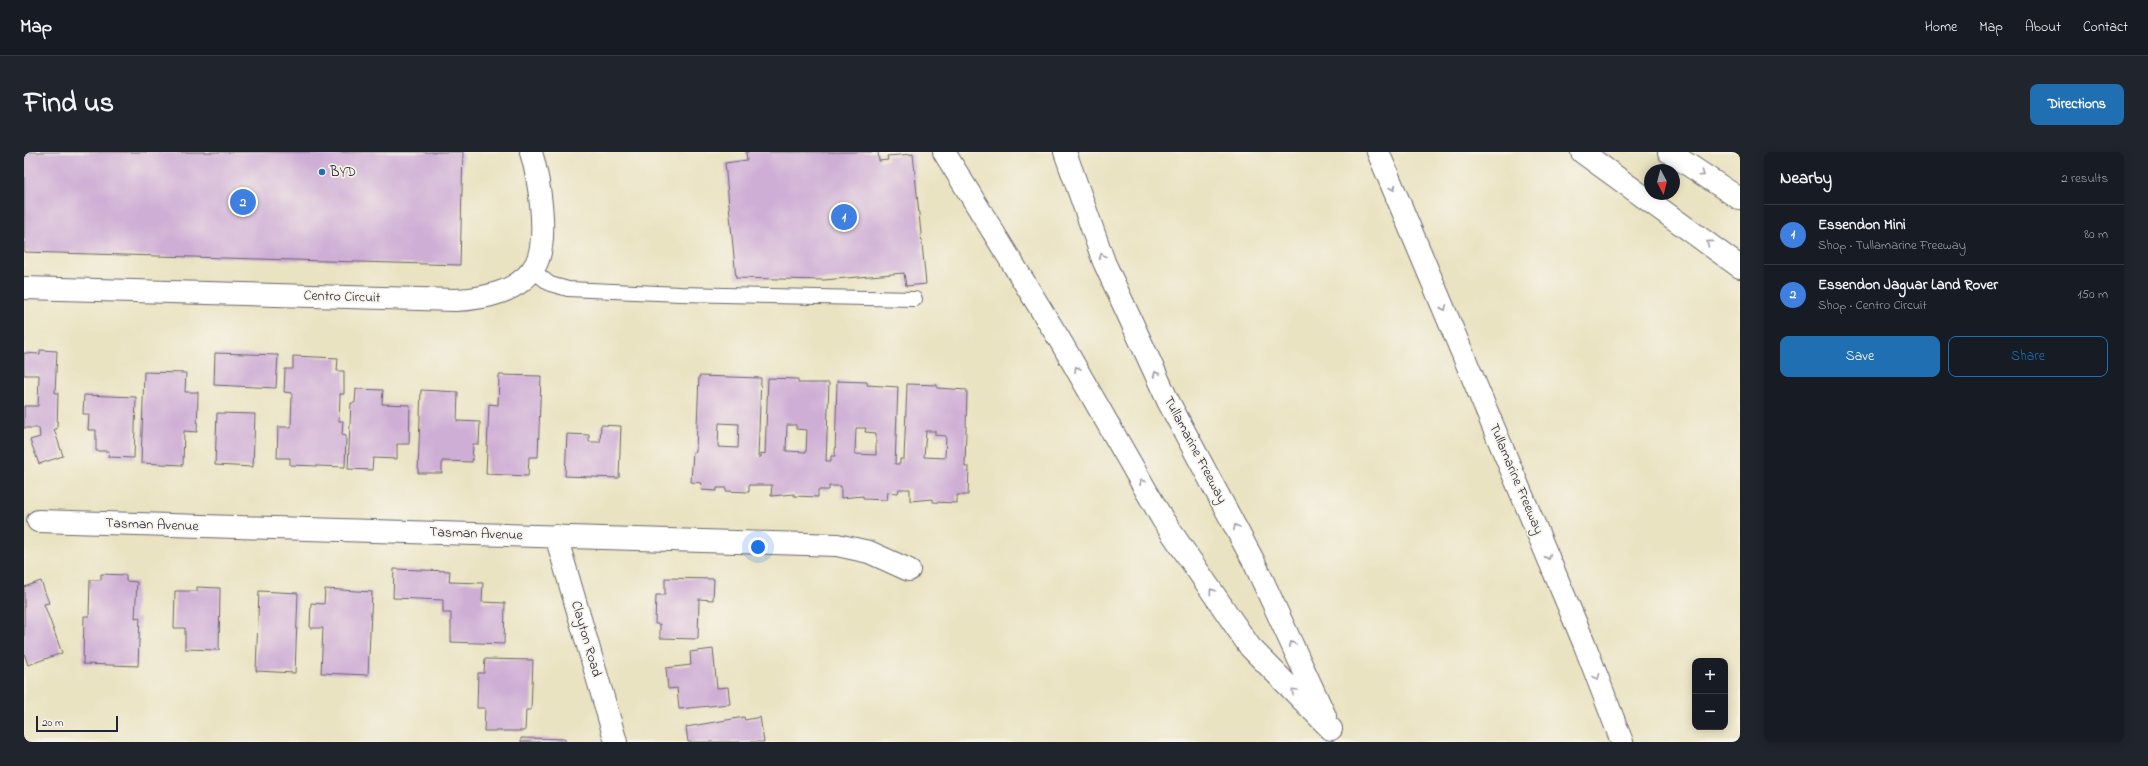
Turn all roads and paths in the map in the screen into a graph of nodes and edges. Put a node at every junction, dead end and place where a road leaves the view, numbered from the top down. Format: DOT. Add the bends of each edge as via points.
graph roads {
  1 [pos="530,152"];
  2 [pos="944,152"];
  3 [pos="1065,152"];
  4 [pos="1378,152"];
  5 [pos="1582,152"];
  6 [pos="1670,152"];
  7 [pos="1740,199"];
  8 [pos="1740,267"];
  9 [pos="531,269"];
  10 [pos="24,288"];
  11 [pos="915,299"];
  12 [pos="38,521"];
  13 [pos="556,536"];
  14 [pos="909,570"];
  15 [pos="1335,735"];
  16 [pos="616,742"];
  17 [pos="1622,742"];
  1 -- 9 [label="main road, Centro Circuit" via="538,188 541,234 536,264"];
  15 -- 2 [label="main road, one-way" via="1250,647 1163,520 1061,342"];
  15 -- 3 [label="main road, Tullamarine Freeway, one-way" via="1254,562 1168,401 1104,262"];
  4 -- 17 [label="main road, Tullamarine Freeway, one-way" via="1578,628"];
  8 -- 5 [label="main road, one-way"];
  6 -- 7 [label="main road, one-way"];
  9 -- 10 [label="main road, Centro Circuit" via="511,287 495,295 456,300"];
  9 -- 11 [label="lane" via="550,284 568,289"];
  12 -- 13 [label="main road, Tasman Avenue"];
  13 -- 14 [label="main road, Tasman Avenue" via="837,545 869,552"];
  13 -- 16 [label="main road, Clayton Road"];
}
